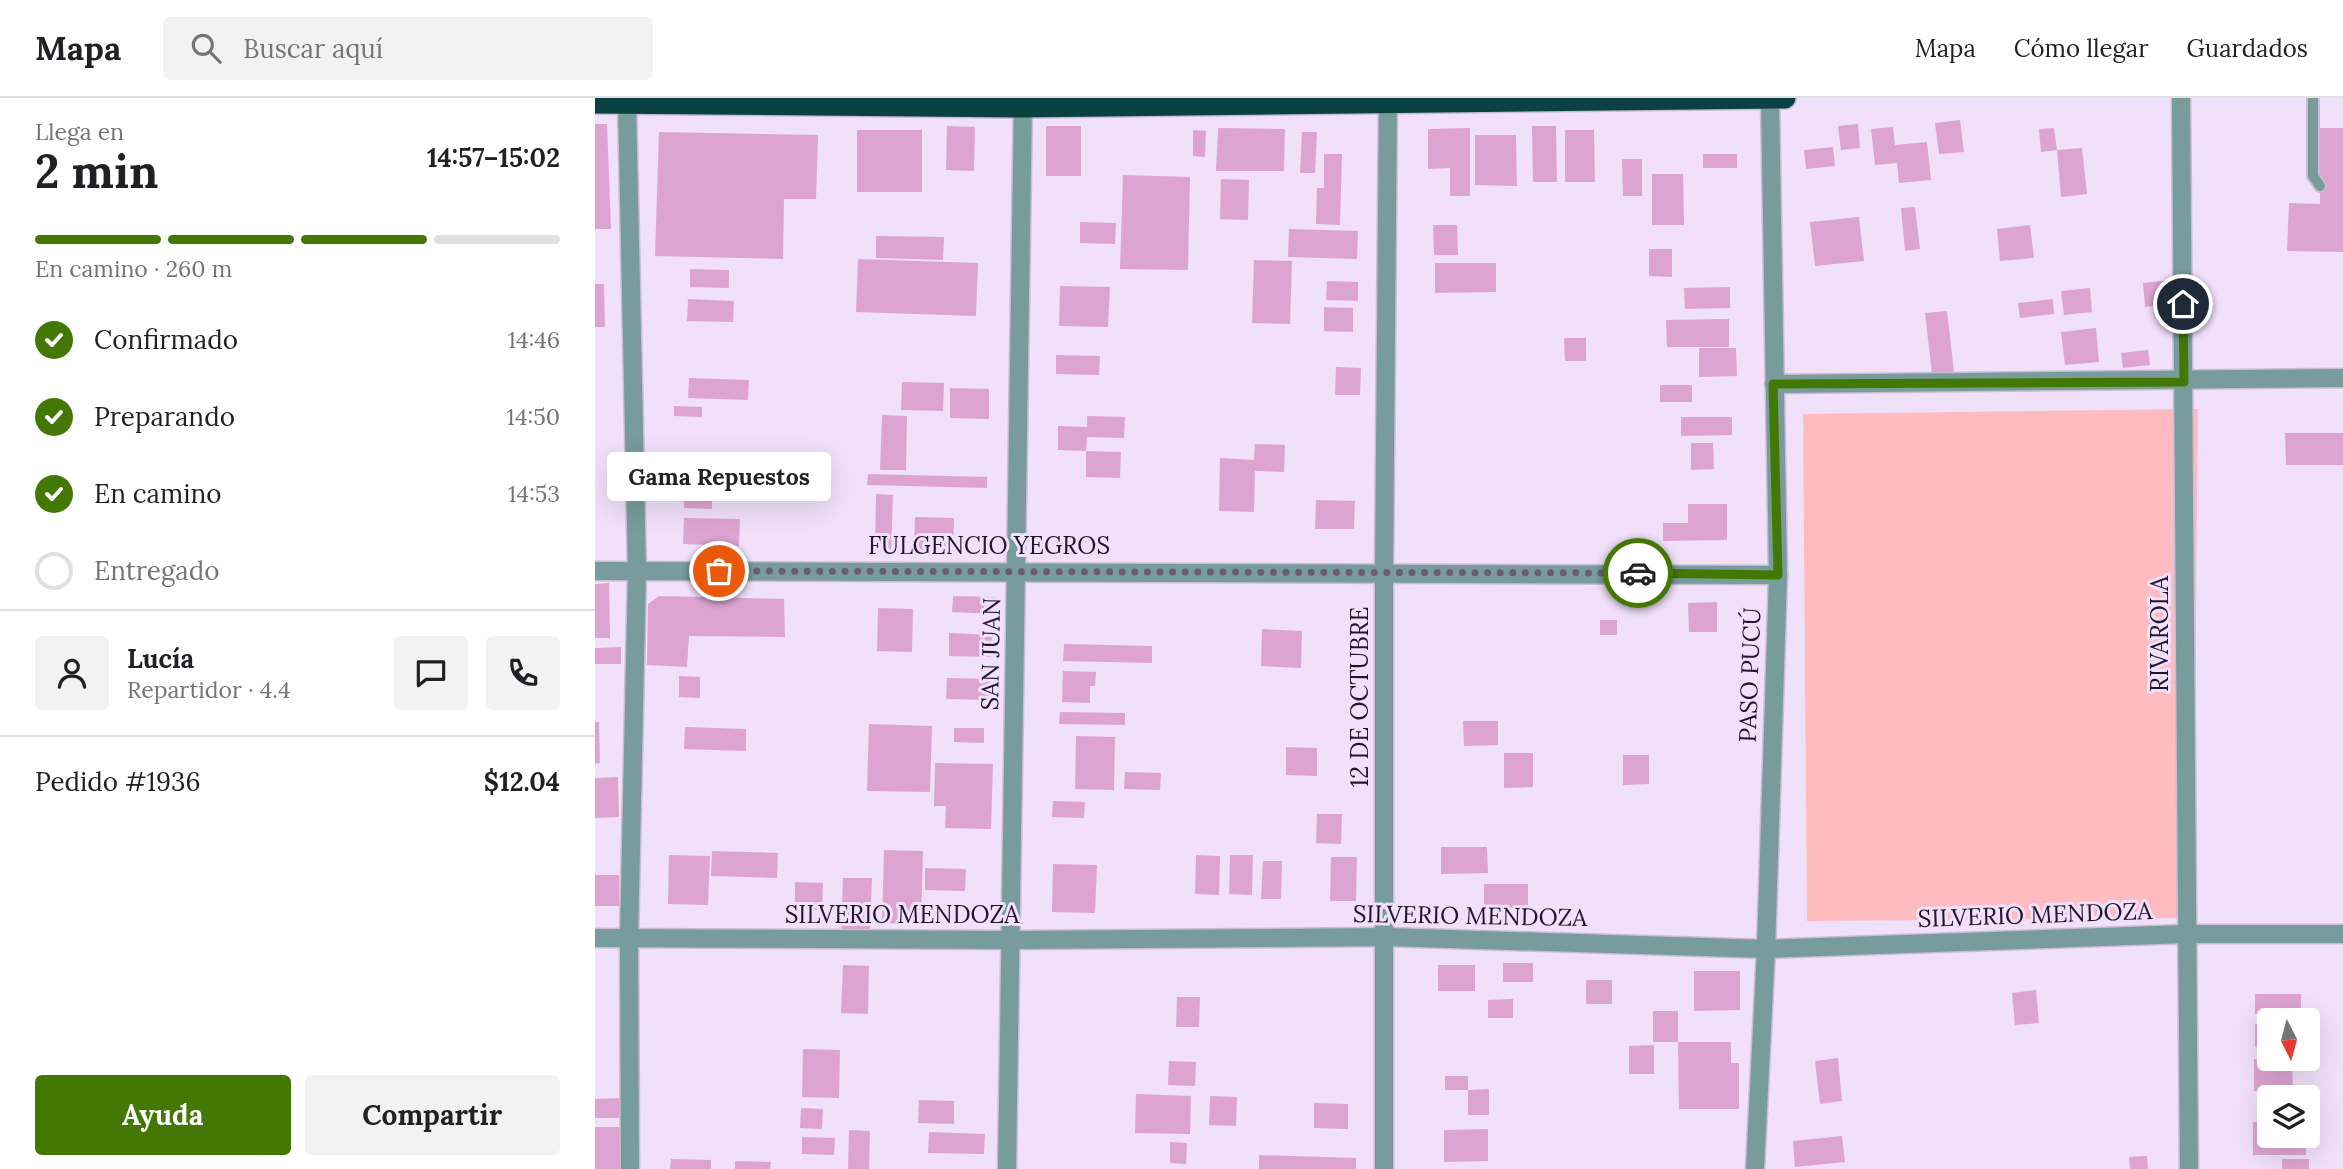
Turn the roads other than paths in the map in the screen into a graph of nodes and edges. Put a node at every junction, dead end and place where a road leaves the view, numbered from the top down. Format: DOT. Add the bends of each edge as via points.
graph roads {
  1 [pos="1770,98"];
  2 [pos="1785,98"];
  3 [pos="2181,98"];
  4 [pos="2313,98"];
  5 [pos="1388,100"];
  6 [pos="595,103"];
  7 [pos="627,103"];
  8 [pos="1023,103"];
  9 [pos="2320,186"];
  10 [pos="2343,378"];
  11 [pos="2184,382"];
  12 [pos="1773,384"];
  13 [pos="1017,570"];
  14 [pos="595,571"];
  15 [pos="637,571"];
  16 [pos="1384,571"];
  17 [pos="1778,575"];
  18 [pos="2185,934"];
  19 [pos="2343,934"];
  20 [pos="1386,937"];
  21 [pos="595,938"];
  22 [pos="629,938"];
  23 [pos="1010,940"];
  24 [pos="1766,949"];
  25 [pos="630,1169"];
  26 [pos="1007,1169"];
  27 [pos="1384,1169"];
  28 [pos="1755,1169"];
  29 [pos="2189,1169"];
  1 -- 2 [label="highway"];
  1 -- 5 [label="highway"];
  1 -- 12 [label="street, PASO PUCÚ"];
  3 -- 11 [label="street, RIVAROLA"];
  4 -- 9 [label="lane" via="2313,176"];
  5 -- 8 [label="highway"];
  5 -- 16 [label="street, 12 DE OCTUBRE"];
  6 -- 7 [label="highway"];
  7 -- 8 [label="highway"];
  7 -- 15 [label="street"];
  8 -- 13 [label="street, SAN JUAN"];
  10 -- 11 [label="street"];
  11 -- 12 [label="street"];
  11 -- 18 [label="street, RIVAROLA"];
  12 -- 17 [label="street, PASO PUCÚ"];
  13 -- 15 [label="street, FULGENCIO YEGROS"];
  13 -- 16 [label="street, FULGENCIO YEGROS"];
  13 -- 23 [label="street, SAN JUAN"];
  14 -- 15 [label="street, FULGENCIO YEGROS"];
  15 -- 22 [label="street"];
  16 -- 17 [label="street, FULGENCIO YEGROS"];
  16 -- 20 [label="street, 12 DE OCTUBRE"];
  17 -- 24 [label="street, PASO PUCÚ"];
  18 -- 19 [label="street, SILVERIO MENDOZA"];
  18 -- 24 [label="street, SILVERIO MENDOZA"];
  18 -- 29 [label="street, RIVAROLA"];
  20 -- 23 [label="street, SILVERIO MENDOZA"];
  20 -- 24 [label="street, SILVERIO MENDOZA"];
  20 -- 27 [label="street, 12 DE OCTUBRE"];
  21 -- 22 [label="street, SILVERIO MENDOZA"];
  22 -- 23 [label="street, SILVERIO MENDOZA"];
  22 -- 25 [label="street"];
  23 -- 26 [label="street, SAN JUAN"];
  24 -- 28 [label="street, PASO PUCÚ"];
}
